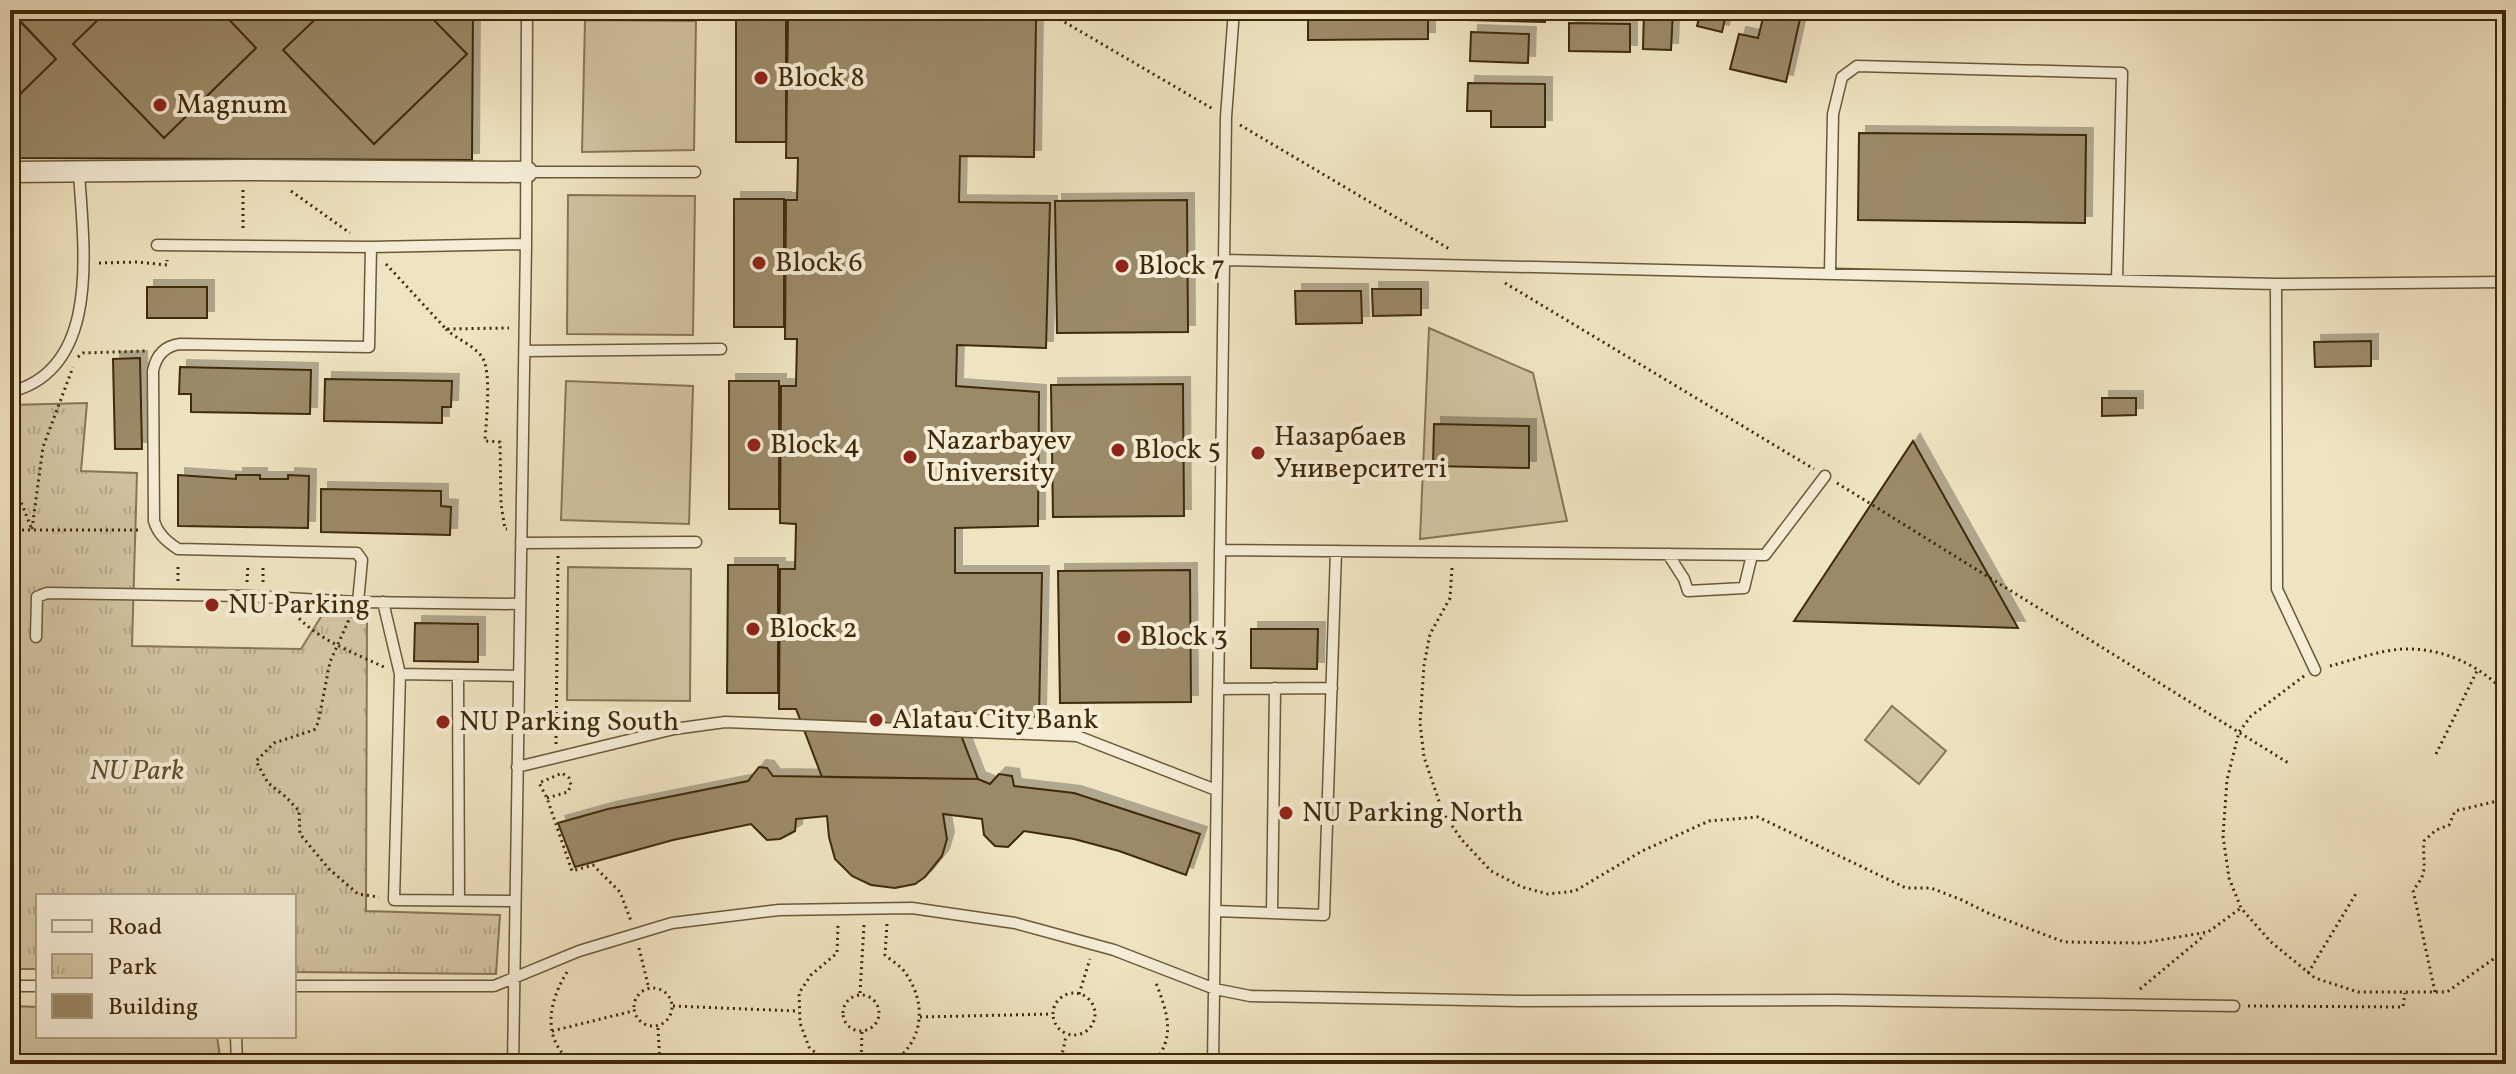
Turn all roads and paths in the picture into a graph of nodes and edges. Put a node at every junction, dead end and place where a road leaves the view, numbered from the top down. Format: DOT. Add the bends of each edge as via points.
graph roads {
  1 [pos="527,10"];
  2 [pos="1044,10"];
  3 [pos="1234,10"];
  4 [pos="1226,117"];
  5 [pos="252,170"];
  6 [pos="10,172"];
  7 [pos="79,172"];
  8 [pos="527,172"];
  9 [pos="695,172"];
  10 [pos="526,244"];
  11 [pos="162,245"];
  12 [pos="243,246"];
  13 [pos="371,247"];
  14 [pos="1223,260"];
  15 [pos="1474,264"];
  16 [pos="84,266"];
  17 [pos="1830,273"];
  18 [pos="1501,280"];
  19 [pos="2117,280"];
  20 [pos="2506,282"];
  21 [pos="2276,284"];
  22 [pos="525,328"];
  23 [pos="446,329"];
  24 [pos="721,349"];
  25 [pos="164,350"];
  26 [pos="525,351"];
  27 [pos="10,392"];
  28 [pos="10,475"];
  29 [pos="1825,476"];
  30 [pos="32,529"];
  31 [pos="10,530"];
  32 [pos="157,530"];
  33 [pos="521,530"];
  34 [pos="696,542"];
  35 [pos="521,543"];
  36 [pos="558,543"];
  37 [pos="178,549"];
  38 [pos="248,550"];
  39 [pos="263,550"];
  40 [pos="1220,550"];
  41 [pos="1336,551"];
  42 [pos="1453,552"];
  43 [pos="1668,554"];
  44 [pos="1752,555"];
  45 [pos="178,595"];
  46 [pos="247,596"];
  47 [pos="263,596"];
  48 [pos="281,599"];
  49 [pos="358,602"];
  50 [pos="383,602"];
  51 [pos="520,604"];
  52 [pos="36,637"];
  53 [pos="336,645"];
  54 [pos="2478,669"];
  55 [pos="2315,670"];
  56 [pos="400,674"];
  57 [pos="458,675"];
  58 [pos="519,676"];
  59 [pos="1275,688"];
  60 [pos="1332,688"];
  61 [pos="1218,689"];
  62 [pos="2506,693"];
  63 [pos="2239,732"];
  64 [pos="2436,754"];
  65 [pos="554,759"];
  66 [pos="2290,764"];
  67 [pos="517,767"];
  68 [pos="1216,790"];
  69 [pos="547,798"];
  70 [pos="2506,799"];
  71 [pos="2357,892"];
  72 [pos="394,900"];
  73 [pos="459,900"];
  74 [pos="515,901"];
  75 [pos="2241,908"];
  76 [pos="839,909"];
  77 [pos="865,909"];
  78 [pos="887,909"];
  79 [pos="1215,911"];
  80 [pos="1272,913"];
  81 [pos="2208,932"];
  82 [pos="636,935"];
  83 [pos="1094,945"];
  84 [pos="2506,950"];
  85 [pos="579,951"];
  86 [pos="1149,963"];
  87 [pos="2308,973"];
  88 [pos="515,978"];
  89 [pos="10,986"];
  90 [pos="36,986"];
  91 [pos="296,986"];
  92 [pos="649,989"];
  93 [pos="1215,989"];
  94 [pos="2435,992"];
  95 [pos="2405,993"];
  96 [pos="859,994"];
  97 [pos="1079,994"];
  98 [pos="2122,1004"];
  99 [pos="673,1006"];
  100 [pos="2234,1006"];
  101 [pos="634,1010"];
  102 [pos="799,1011"];
  103 [pos="1053,1014"];
  104 [pos="920,1017"];
  105 [pos="658,1027"];
  106 [pos="552,1031"];
  107 [pos="862,1032"];
  108 [pos="1066,1035"];
  109 [pos="236,1038"];
  110 [pos="237,1064"];
  111 [pos="513,1064"];
  112 [pos="574,1064"];
  113 [pos="660,1064"];
  114 [pos="828,1064"];
  115 [pos="861,1064"];
  116 [pos="890,1064"];
  117 [pos="1060,1064"];
  118 [pos="1152,1064"];
  119 [pos="1213,1064"];
  1 -- 8 [label="lane"];
  2 -- 4 [label="path"];
  3 -- 4 [label="lane"];
  4 -- 14 [label="lane"];
  4 -- 15 [label="path"];
  5 -- 7 [label="street"];
  5 -- 8 [label="street"];
  5 -- 12 [label="path"];
  5 -- 13 [label="path"];
  6 -- 7 [label="street"];
  7 -- 16 [label="lane"];
  8 -- 9 [label="lane"];
  8 -- 10 [label="lane"];
  10 -- 13 [label="lane"];
  10 -- 22 [label="lane"];
  11 -- 12 [label="lane"];
  11 -- 16 [label="path" via="167,265"];
  12 -- 13 [label="lane"];
  13 -- 23 [label="path"];
  13 -- 25 [label="lane" via="369,347 180,344"];
  14 -- 15 [label="lane"];
  14 -- 40 [label="lane"];
  15 -- 17 [label="lane"];
  16 -- 27 [label="lane" via="78,321 67,349 42,380"];
  17 -- 19 [label="lane"];
  17 -- 19 [label="lane" via="1833,114 1842,77 1857,66 2122,73"];
  18 -- 29 [label="path"];
  19 -- 21 [label="lane"];
  20 -- 21 [label="lane"];
  21 -- 55 [label="lane" via="2277,589"];
  22 -- 23 [label="path"];
  22 -- 26 [label="lane"];
  23 -- 33 [label="path" via="485,361 485,441 500,442 505,529"];
  24 -- 26 [label="lane"];
  25 -- 30 [label="path" via="83,353 75,359 43,447"];
  25 -- 32 [label="lane" via="153,371"];
  26 -- 33 [label="lane"];
  28 -- 30 [label="path"];
  29 -- 44 [label="lane" via="1765,555"];
  29 -- 63 [label="path"];
  30 -- 31 [label="path"];
  30 -- 32 [label="path"];
  32 -- 37 [label="lane"];
  33 -- 35 [label="lane"];
  34 -- 36 [label="lane"];
  35 -- 36 [label="lane"];
  35 -- 51 [label="lane"];
  36 -- 65 [label="path"];
  37 -- 38 [label="lane"];
  37 -- 45 [label="path"];
  38 -- 39 [label="lane"];
  38 -- 46 [label="path"];
  39 -- 47 [label="path"];
  39 -- 49 [label="lane" via="357,553 362,560"];
  40 -- 41 [label="lane"];
  40 -- 61 [label="lane"];
  41 -- 42 [label="lane"];
  41 -- 60 [label="lane"];
  42 -- 43 [label="lane"];
  42 -- 81 [label="path" via="1450,598 1430,634 1424,665 1424,757 1443,813 1462,840 1491,871 1522,887 1548,894 1575,891 1642,851 1709,821 1758,817 1906,888 1931,888 2064,942 2143,943"];
  43 -- 44 [label="lane"];
  43 -- 44 [label="lane" via="1688,591 1744,588"];
  45 -- 46 [label="lane"];
  45 -- 52 [label="lane" via="47,593 37,597"];
  46 -- 47 [label="lane"];
  47 -- 48 [label="lane"];
  48 -- 49 [label="lane"];
  48 -- 53 [label="path" via="305,625"];
  49 -- 50 [label="lane"];
  49 -- 53 [label="path"];
  50 -- 51 [label="lane"];
  50 -- 56 [label="lane"];
  51 -- 58 [label="lane"];
  53 -- 56 [label="path"];
  53 -- 72 [label="path" via="314,730 274,743 256,761 268,783 299,811 300,834 329,869 358,894"];
  54 -- 55 [label="path" via="2453,655 2404,649"];
  54 -- 62 [label="path"];
  54 -- 64 [label="path"];
  55 -- 63 [label="path" via="2251,716"];
  56 -- 57 [label="lane"];
  56 -- 72 [label="lane"];
  57 -- 58 [label="lane"];
  57 -- 73 [label="lane"];
  58 -- 67 [label="lane"];
  59 -- 60 [label="lane"];
  59 -- 61 [label="lane"];
  59 -- 80 [label="lane"];
  60 -- 80 [label="lane" via="1324,915"];
  61 -- 68 [label="lane"];
  63 -- 66 [label="path"];
  63 -- 75 [label="path" via="2227,780 2223,836 2229,878"];
  65 -- 67 [label="lane"];
  65 -- 68 [label="lane" via="725,722 1077,736"];
  67 -- 74 [label="lane"];
  68 -- 79 [label="lane"];
  69 -- 69 [label="path" via="539,783 562,773 569,778 568,792"];
  69 -- 82 [label="path" via="572,871 593,865 620,892"];
  70 -- 94 [label="path" via="2455,811 2449,825 2424,841 2423,879 2413,890"];
  71 -- 87 [label="path"];
  72 -- 73 [label="lane"];
  73 -- 74 [label="lane"];
  74 -- 88 [label="lane"];
  75 -- 81 [label="path"];
  75 -- 87 [label="path"];
  76 -- 77 [label="lane"];
  76 -- 82 [label="lane" via="779,910 672,923"];
  76 -- 102 [label="path" via="837,953 799,993"];
  77 -- 78 [label="lane"];
  77 -- 96 [label="path"];
  78 -- 83 [label="lane" via="1015,923"];
  78 -- 104 [label="path" via="885,955 904,970"];
  79 -- 80 [label="lane"];
  79 -- 93 [label="lane"];
  81 -- 98 [label="path"];
  82 -- 85 [label="lane"];
  82 -- 92 [label="path"];
  83 -- 86 [label="lane"];
  83 -- 97 [label="path"];
  84 -- 94 [label="path" via="2447,992"];
  85 -- 88 [label="lane"];
  85 -- 106 [label="path" via="553,995"];
  86 -- 93 [label="lane"];
  86 -- 118 [label="path" via="1169,1022 1167,1040"];
  87 -- 95 [label="path" via="2358,992"];
  88 -- 91 [label="lane" via="494,986"];
  88 -- 111 [label="lane"];
  89 -- 90 [label="lane"];
  92 -- 99 [label="path" via="668,993"];
  92 -- 101 [label="path" via="633,1002"];
  93 -- 98 [label="lane" via="1266,997"];
  93 -- 119 [label="lane"];
  94 -- 95 [label="path"];
  95 -- 100 [label="path" via="2403,1007"];
  96 -- 107 [label="path" via="843,1008 843,1020"];
  96 -- 107 [label="path" via="871,997 879,1018"];
  97 -- 103 [label="path" via="1059,997"];
  97 -- 108 [label="path" via="1088,997 1095,1010 1093,1025 1081,1034"];
  98 -- 100 [label="lane"];
  99 -- 102 [label="path"];
  99 -- 105 [label="path" via="669,1019"];
  101 -- 105 [label="path" via="644,1026"];
  101 -- 106 [label="path"];
  102 -- 114 [label="path" via="809,1047"];
  103 -- 104 [label="path"];
  103 -- 108 [label="path" via="1055,1025"];
  104 -- 116 [label="path" via="903,1056"];
  105 -- 113 [label="path"];
  106 -- 112 [label="path"];
  107 -- 115 [label="path"];
  108 -- 117 [label="path"];
  109 -- 110 [label="lane"];
}
